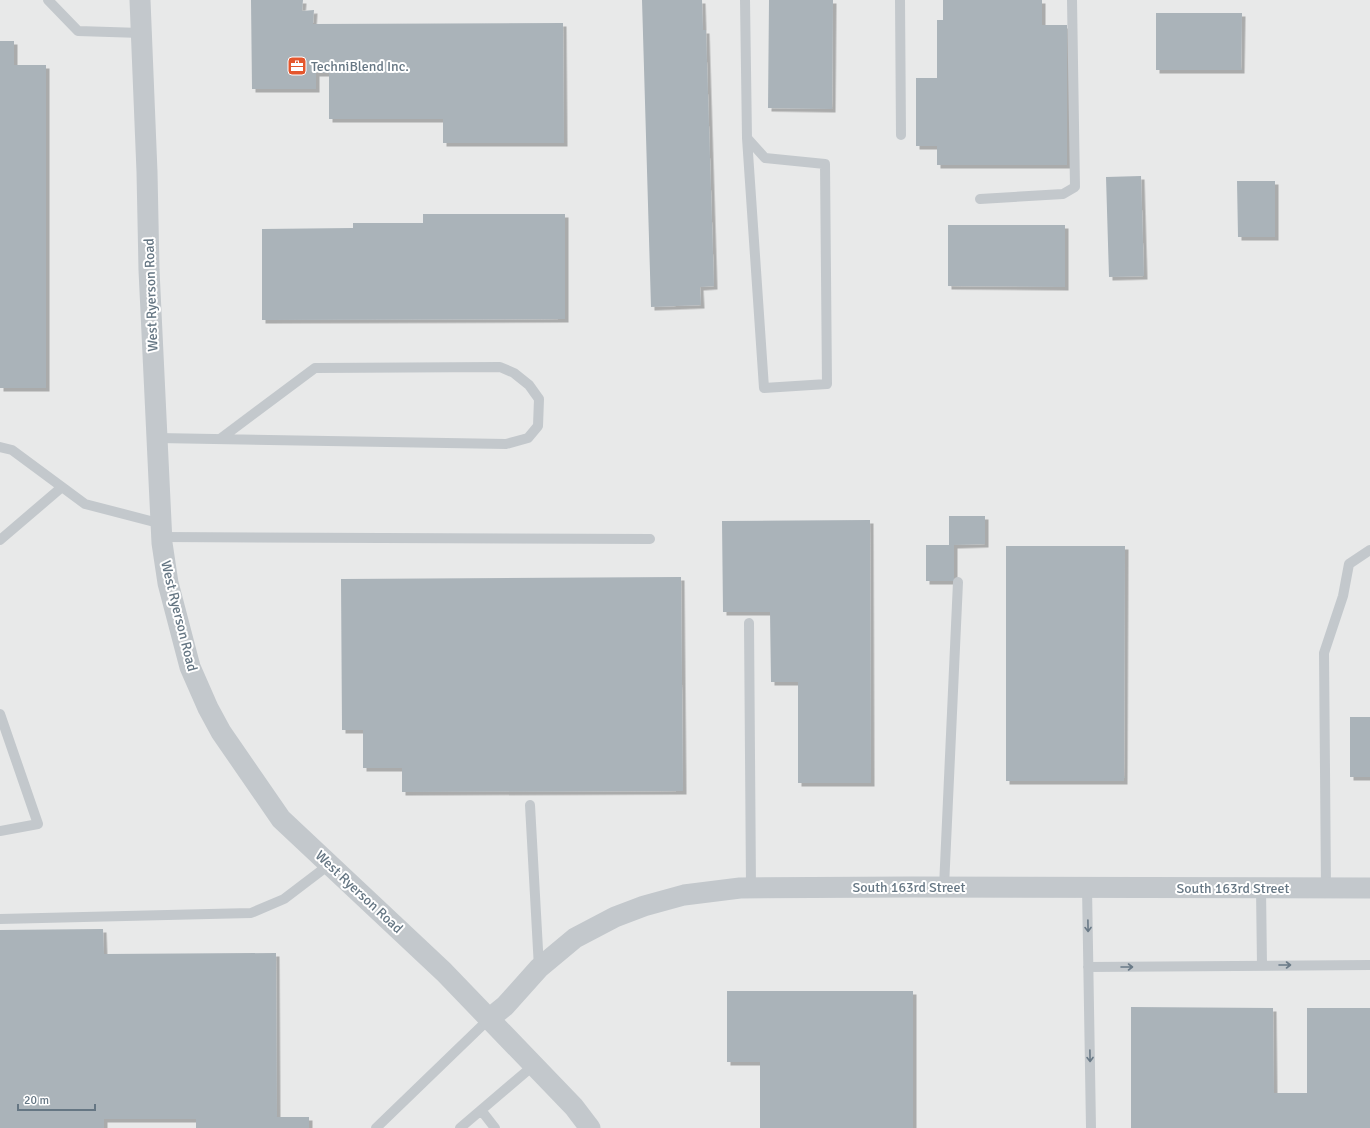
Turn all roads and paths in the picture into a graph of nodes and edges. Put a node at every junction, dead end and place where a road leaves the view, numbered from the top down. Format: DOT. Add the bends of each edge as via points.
graph roads {
  1 [pos="48,0"];
  2 [pos="140,0"];
  3 [pos="745,0"];
  4 [pos="900,0"];
  5 [pos="1072,0"];
  6 [pos="141,33"];
  7 [pos="901,135"];
  8 [pos="747,138"];
  9 [pos="980,199"];
  10 [pos="158,438"];
  11 [pos="220,439"];
  12 [pos="0,447"];
  13 [pos="62,487"];
  14 [pos="162,530"];
  15 [pos="650,539"];
  16 [pos="0,540"];
  17 [pos="1370,550"];
  18 [pos="958,582"];
  19 [pos="749,623"];
  20 [pos="0,714"];
  21 [pos="530,804"];
  22 [pos="0,831"];
  23 [pos="330,864"];
  24 [pos="944,887"];
  25 [pos="1087,887"];
  26 [pos="751,888"];
  27 [pos="1261,888"];
  28 [pos="1326,888"];
  29 [pos="1370,888"];
  30 [pos="0,919"];
  31 [pos="1370,965"];
  32 [pos="1262,966"];
  33 [pos="1088,967"];
  34 [pos="539,968"];
  35 [pos="489,1019"];
  36 [pos="534,1065"];
  37 [pos="481,1110"];
  38 [pos="376,1128"];
  39 [pos="460,1128"];
  40 [pos="495,1128"];
  41 [pos="590,1128"];
  42 [pos="1091,1128"];
  1 -- 6 [label="lane" via="78,31"];
  2 -- 6 [label="street, West Ryerson Road"];
  3 -- 8 [label="lane"];
  4 -- 7 [label="lane"];
  5 -- 9 [label="lane" via="1075,187 1063,194"];
  6 -- 10 [label="street, West Ryerson Road"];
  8 -- 8 [label="lane" via="765,158 825,164 827,384 764,388"];
  10 -- 11 [label="lane"];
  10 -- 14 [label="street, West Ryerson Road"];
  11 -- 11 [label="lane" via="506,444 528,438 538,426 539,399 529,385 514,373 500,367 316,368"];
  12 -- 13 [label="lane" via="12,450"];
  13 -- 14 [label="lane" via="85,504"];
  13 -- 16 [label="lane"];
  14 -- 15 [label="lane"];
  14 -- 23 [label="street, West Ryerson Road" via="168,583 190,667 208,708 221,732 281,819"];
  17 -- 28 [label="lane" via="1349,564 1343,596 1324,652"];
  18 -- 24 [label="lane"];
  19 -- 26 [label="lane"];
  20 -- 22 [label="lane" via="38,824"];
  21 -- 34 [label="lane"];
  23 -- 30 [label="lane" via="284,899 251,913"];
  23 -- 35 [label="street, West Ryerson Road" via="444,972"];
  24 -- 25 [label="street, South 163rd Street"];
  24 -- 26 [label="street, South 163rd Street"];
  25 -- 27 [label="street, South 163rd Street"];
  25 -- 33 [label="lane, one-way"];
  26 -- 34 [label="street, South 163rd Street" via="684,895 622,914 575,938"];
  27 -- 28 [label="street, South 163rd Street"];
  27 -- 32 [label="lane"];
  28 -- 29 [label="street, South 163rd Street"];
  32 -- 31 [label="lane, one-way"];
  33 -- 32 [label="lane, one-way"];
  33 -- 42 [label="lane, one-way"];
  34 -- 35 [label="street, South 163rd Street"];
  35 -- 36 [label="street, West Ryerson Road"];
  35 -- 38 [label="lane"];
  36 -- 37 [label="lane"];
  36 -- 41 [label="street, West Ryerson Road"];
  37 -- 39 [label="lane"];
  37 -- 40 [label="lane"];
}
